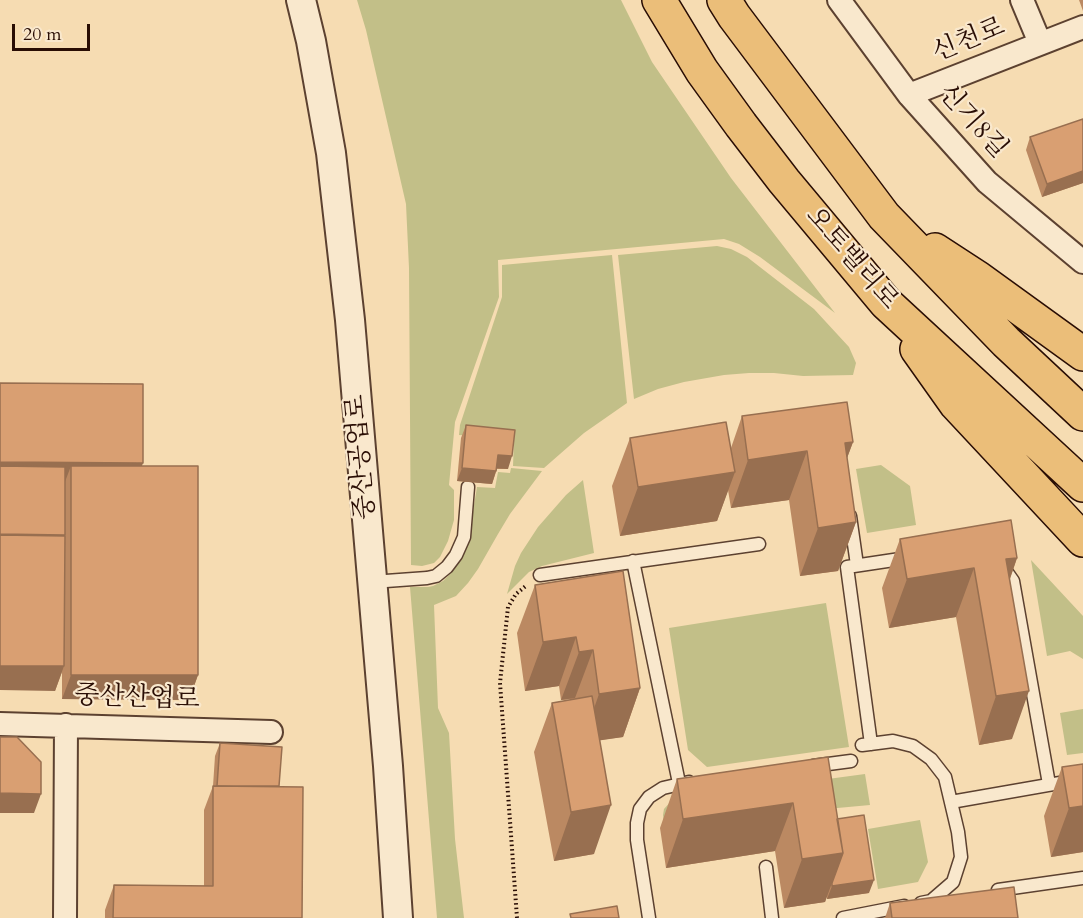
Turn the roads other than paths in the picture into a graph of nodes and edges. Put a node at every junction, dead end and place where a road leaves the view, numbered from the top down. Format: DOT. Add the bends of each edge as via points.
graph roads {
  1 [pos="301,0"];
  2 [pos="660,0"];
  3 [pos="724,0"];
  4 [pos="839,0"];
  5 [pos="1022,0"];
  6 [pos="1083,27"];
  7 [pos="1040,43"];
  8 [pos="909,95"];
  9 [pos="884,216"];
  10 [pos="1083,262"];
  11 [pos="886,303"];
  12 [pos="1083,354"];
  13 [pos="1083,414"];
  14 [pos="1083,484"];
  15 [pos="468,487"];
  16 [pos="848,502"];
  17 [pos="1083,540"];
  18 [pos="759,544"];
  19 [pos="924,556"];
  20 [pos="994,559"];
  21 [pos="633,561"];
  22 [pos="857,565"];
  23 [pos="540,575"];
  24 [pos="372,582"];
  25 [pos="0,724"];
  26 [pos="66,725"];
  27 [pos="272,732"];
  28 [pos="851,761"];
  29 [pos="805,767"];
  30 [pos="1083,779"];
  31 [pos="702,780"];
  32 [pos="679,783"];
  33 [pos="1049,784"];
  34 [pos="951,802"];
  35 [pos="766,867"];
  36 [pos="1083,878"];
  37 [pos="987,892"];
  38 [pos="953,897"];
  39 [pos="931,901"];
  40 [pos="65,918"];
  41 [pos="398,918"];
  42 [pos="649,918"];
  43 [pos="772,918"];
  44 [pos="843,918"];
  1 -- 24 [label="street, 중산공업로" via="332,153"];
  2 -- 11 [label="highway, 오토밸리로" via="741,126"];
  3 -- 9 [label="highway, 오토밸리로"];
  4 -- 8 [label="street, 신기8길"];
  5 -- 7 [label="street"];
  6 -- 7 [label="street, 신천로"];
  7 -- 8 [label="street, 신천로"];
  8 -- 10 [label="street, 신기8길" via="987,182"];
  9 -- 12 [label="highway"];
  9 -- 13 [label="highway, 오토밸리로" via="1006,342"];
  11 -- 14 [label="highway, 오토밸리로"];
  11 -- 17 [label="highway" via="956,404"];
  15 -- 24 [label="lane" via="464,537 447,567 427,578"];
  16 -- 22 [label="lane"];
  18 -- 21 [label="lane"];
  19 -- 22 [label="lane"];
  20 -- 33 [label="lane" via="1013,580"];
  21 -- 23 [label="lane"];
  21 -- 32 [label="lane"];
  22 -- 34 [label="lane" via="847,567 867,745 893,741 913,746 931,759 945,777"];
  24 -- 41 [label="street, 중산공업로"];
  25 -- 26 [label="street, 중산산업로"];
  26 -- 27 [label="street, 중산산업로"];
  26 -- 40 [label="street"];
  28 -- 29 [label="lane"];
  30 -- 33 [label="lane"];
  31 -- 32 [label="lane"];
  32 -- 42 [label="lane" via="649,797 640,809 637,840"];
  33 -- 34 [label="lane"];
  34 -- 39 [label="lane" via="962,857 953,882"];
  35 -- 43 [label="lane"];
  36 -- 37 [label="lane" via="1011,893"];
  38 -- 39 [label="lane"];
  39 -- 44 [label="lane"];
}
